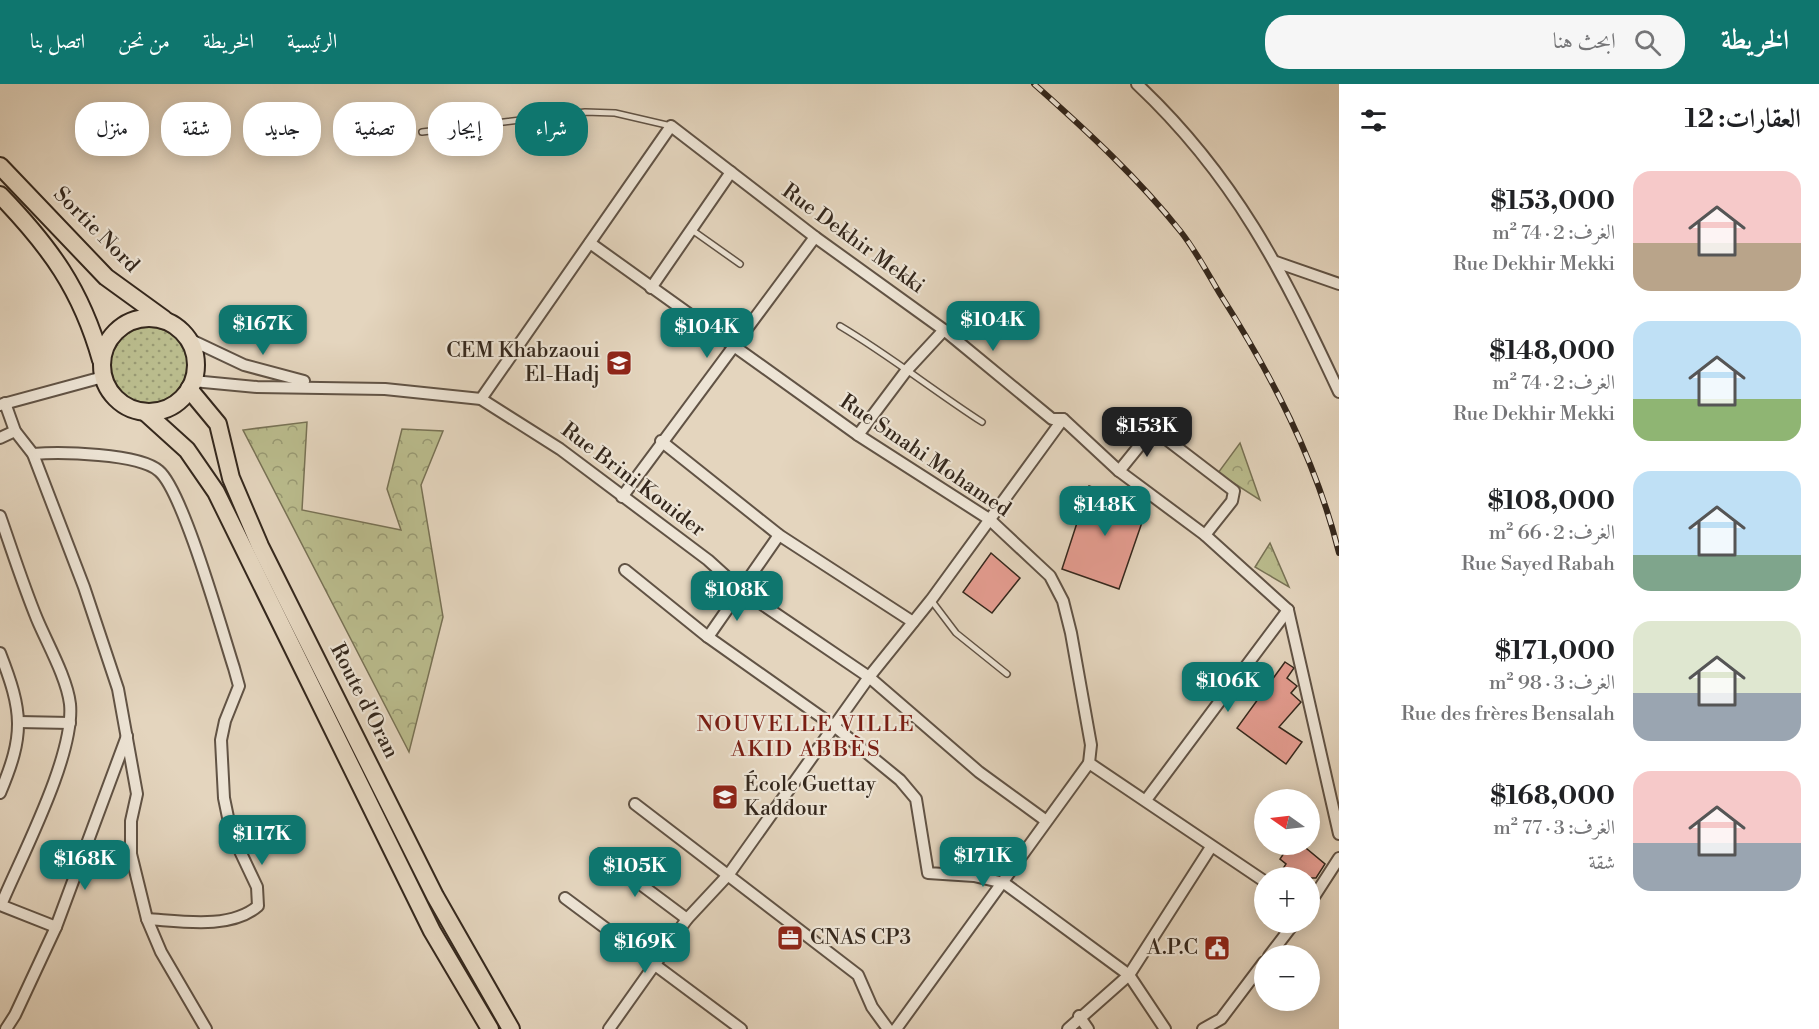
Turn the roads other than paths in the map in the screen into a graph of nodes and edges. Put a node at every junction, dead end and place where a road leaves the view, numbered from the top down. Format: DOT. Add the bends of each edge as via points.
graph roads {
  1 [pos="1137,84"];
  2 [pos="670,126"];
  3 [pos="422,132"];
  4 [pos="0,165"];
  5 [pos="731,172"];
  6 [pos="0,195"];
  7 [pos="692,230"];
  8 [pos="815,237"];
  9 [pos="590,243"];
  10 [pos="1276,262"];
  11 [pos="740,264"];
  12 [pos="1339,284"];
  13 [pos="651,288"];
  14 [pos="165,320"];
  15 [pos="840,326"];
  16 [pos="944,330"];
  17 [pos="189,339"];
  18 [pos="735,346"];
  19 [pos="103,370"];
  20 [pos="906,371"];
  21 [pos="191,385"];
  22 [pos="333,387"];
  23 [pos="1339,392"];
  24 [pos="481,399"];
  25 [pos="2,404"];
  26 [pos="145,412"];
  27 [pos="1063,419"];
  28 [pos="982,422"];
  29 [pos="15,431"];
  30 [pos="858,435"];
  31 [pos="0,438"];
  32 [pos="662,441"];
  33 [pos="33,454"];
  34 [pos="1119,471"];
  35 [pos="622,497"];
  36 [pos="0,516"];
  37 [pos="989,519"];
  38 [pos="779,535"];
  39 [pos="1205,535"];
  40 [pos="625,570"];
  41 [pos="741,590"];
  42 [pos="931,600"];
  43 [pos="1288,610"];
  44 [pos="913,622"];
  45 [pos="708,637"];
  46 [pos="0,653"];
  47 [pos="1007,674"];
  48 [pos="869,677"];
  49 [pos="19,723"];
  50 [pos="70,723"];
  51 [pos="834,726"];
  52 [pos="128,735"];
  53 [pos="1089,763"];
  54 [pos="0,793"];
  55 [pos="1146,800"];
  56 [pos="635,804"];
  57 [pos="1045,820"];
  58 [pos="1339,834"];
  59 [pos="1211,847"];
  60 [pos="600,854"];
  61 [pos="1339,858"];
  62 [pos="729,874"];
  63 [pos="1254,875"];
  64 [pos="1004,883"];
  65 [pos="1320,887"];
  66 [pos="565,898"];
  67 [pos="0,905"];
  68 [pos="147,919"];
  69 [pos="687,919"];
  70 [pos="56,927"];
  71 [pos="1287,933"];
  72 [pos="1277,945"];
  73 [pos="657,965"];
  74 [pos="1129,975"];
  75 [pos="1254,975"];
  76 [pos="1079,1016"];
  77 [pos="1221,1019"];
  78 [pos="6,1029"];
  79 [pos="206,1029"];
  80 [pos="490,1029"];
  81 [pos="511,1029"];
  82 [pos="609,1029"];
  83 [pos="741,1029"];
  84 [pos="888,1029"];
  85 [pos="896,1029"];
  86 [pos="1068,1029"];
  87 [pos="1088,1029"];
  88 [pos="1165,1029"];
  89 [pos="1203,1029"];
  90 [pos="1227,1029"];
  1 -- 10 [label="street" via="1209,163"];
  2 -- 3 [label="lane" via="615,113 585,112"];
  2 -- 5 [label="street, Rue Dekhir Mekki"];
  2 -- 9 [label="street"];
  4 -- 14 [label="main road, Sortie Nord" via="106,277"];
  5 -- 7 [label="street"];
  5 -- 8 [label="street, Rue Dekhir Mekki"];
  6 -- 19 [label="main road" via="40,237 64,272 79,299"];
  7 -- 11 [label="lane"];
  7 -- 13 [label="street"];
  8 -- 16 [label="street, Rue Dekhir Mekki"];
  8 -- 18 [label="street"];
  9 -- 13 [label="street, Rue Smahi Mohamed"];
  9 -- 24 [label="street"];
  10 -- 12 [label="street"];
  10 -- 23 [label="street"];
  13 -- 18 [label="street, Rue Smahi Mohamed"];
  14 -- 17 [label="main road"];
  14 -- 19 [label="main road" via="150,317 123,325 105,348"];
  15 -- 20 [label="lane" via="875,346"];
  16 -- 20 [label="street"];
  16 -- 27 [label="street, Rue Dekhir Mekki" via="1052,419"];
  17 -- 21 [label="main road" via="196,360"];
  17 -- 22 [label="street" via="283,378"];
  18 -- 30 [label="street, Rue Smahi Mohamed"];
  18 -- 32 [label="street"];
  19 -- 25 [label="street"];
  19 -- 26 [label="main road" via="118,401"];
  20 -- 28 [label="lane"];
  20 -- 30 [label="street"];
  21 -- 22 [label="street"];
  21 -- 26 [label="main road" via="170,407"];
  21 -- 81 [label="main road, Route d'Oran" via="218,424 231,478 260,546 435,896"];
  22 -- 24 [label="street, Rue Brini Kouider"];
  24 -- 35 [label="street, Rue Brini Kouider" via="560,449"];
  25 -- 29 [label="street"];
  26 -- 80 [label="main road, Route d'Oran" via="187,450 216,492 432,931"];
  27 -- 34 [label="street, Rue Dekhir Mekki"];
  27 -- 37 [label="street"];
  29 -- 31 [label="street"];
  29 -- 33 [label="street"];
  30 -- 37 [label="street, Rue Smahi Mohamed"];
  32 -- 35 [label="street"];
  32 -- 38 [label="street"];
  33 -- 52 [label="street" via="84,587 118,689"];
  33 -- 68 [label="street" via="64,452 143,464 158,470 166,479 180,507 239,686 221,740 224,798 231,832 257,887 258,906 241,916 200,922"];
  34 -- 39 [label="street, Rue Dekhir Mekki"];
  34 -- 39 [label="street" via="1153,429 1234,491 1232,501"];
  35 -- 41 [label="street, Rue Brini Kouider" via="708,560"];
  36 -- 50 [label="street" via="63,681 70,702"];
  37 -- 42 [label="street"];
  37 -- 53 [label="street, Rue Smahi Mohamed" via="1050,576 1063,600 1091,745"];
  38 -- 41 [label="street"];
  38 -- 44 [label="street"];
  39 -- 43 [label="street, Rue Dekhir Mekki"];
  40 -- 45 [label="street"];
  41 -- 45 [label="street"];
  41 -- 48 [label="street, Rue Brini Kouider"];
  42 -- 44 [label="street"];
  42 -- 47 [label="lane" via="956,633"];
  43 -- 55 [label="street"];
  43 -- 58 [label="street"];
  44 -- 48 [label="street"];
  45 -- 51 [label="street"];
  46 -- 49 [label="street" via="13,687"];
  48 -- 51 [label="street"];
  48 -- 57 [label="street, Rue Brini Kouider" via="979,772"];
  49 -- 50 [label="street"];
  49 -- 54 [label="street" via="12,764"];
  50 -- 67 [label="street" via="64,751"];
  51 -- 62 [label="street"];
  51 -- 64 [label="street" via="900,780 915,798 928,873 974,876"];
  52 -- 68 [label="street" via="137,794 131,821 131,854"];
  52 -- 70 [label="street"];
  53 -- 55 [label="street"];
  53 -- 57 [label="street"];
  55 -- 59 [label="street"];
  56 -- 62 [label="street"];
  57 -- 64 [label="street"];
  59 -- 63 [label="street"];
  59 -- 74 [label="street"];
  60 -- 69 [label="street"];
  61 -- 65 [label="street"];
  62 -- 69 [label="street"];
  62 -- 84 [label="street" via="858,975 872,1007"];
  64 -- 74 [label="street"];
  64 -- 85 [label="street"];
  66 -- 73 [label="street"];
  67 -- 70 [label="street"];
  68 -- 79 [label="street" via="161,952"];
  69 -- 73 [label="street"];
  70 -- 78 [label="street"];
  71 -- 72 [label="street"];
  73 -- 82 [label="street"];
  73 -- 83 [label="street"];
  74 -- 76 [label="street"];
  74 -- 88 [label="street"];
  75 -- 77 [label="street"];
  76 -- 86 [label="street"];
  76 -- 87 [label="street"];
  77 -- 89 [label="street"];
  77 -- 90 [label="street"];
}
